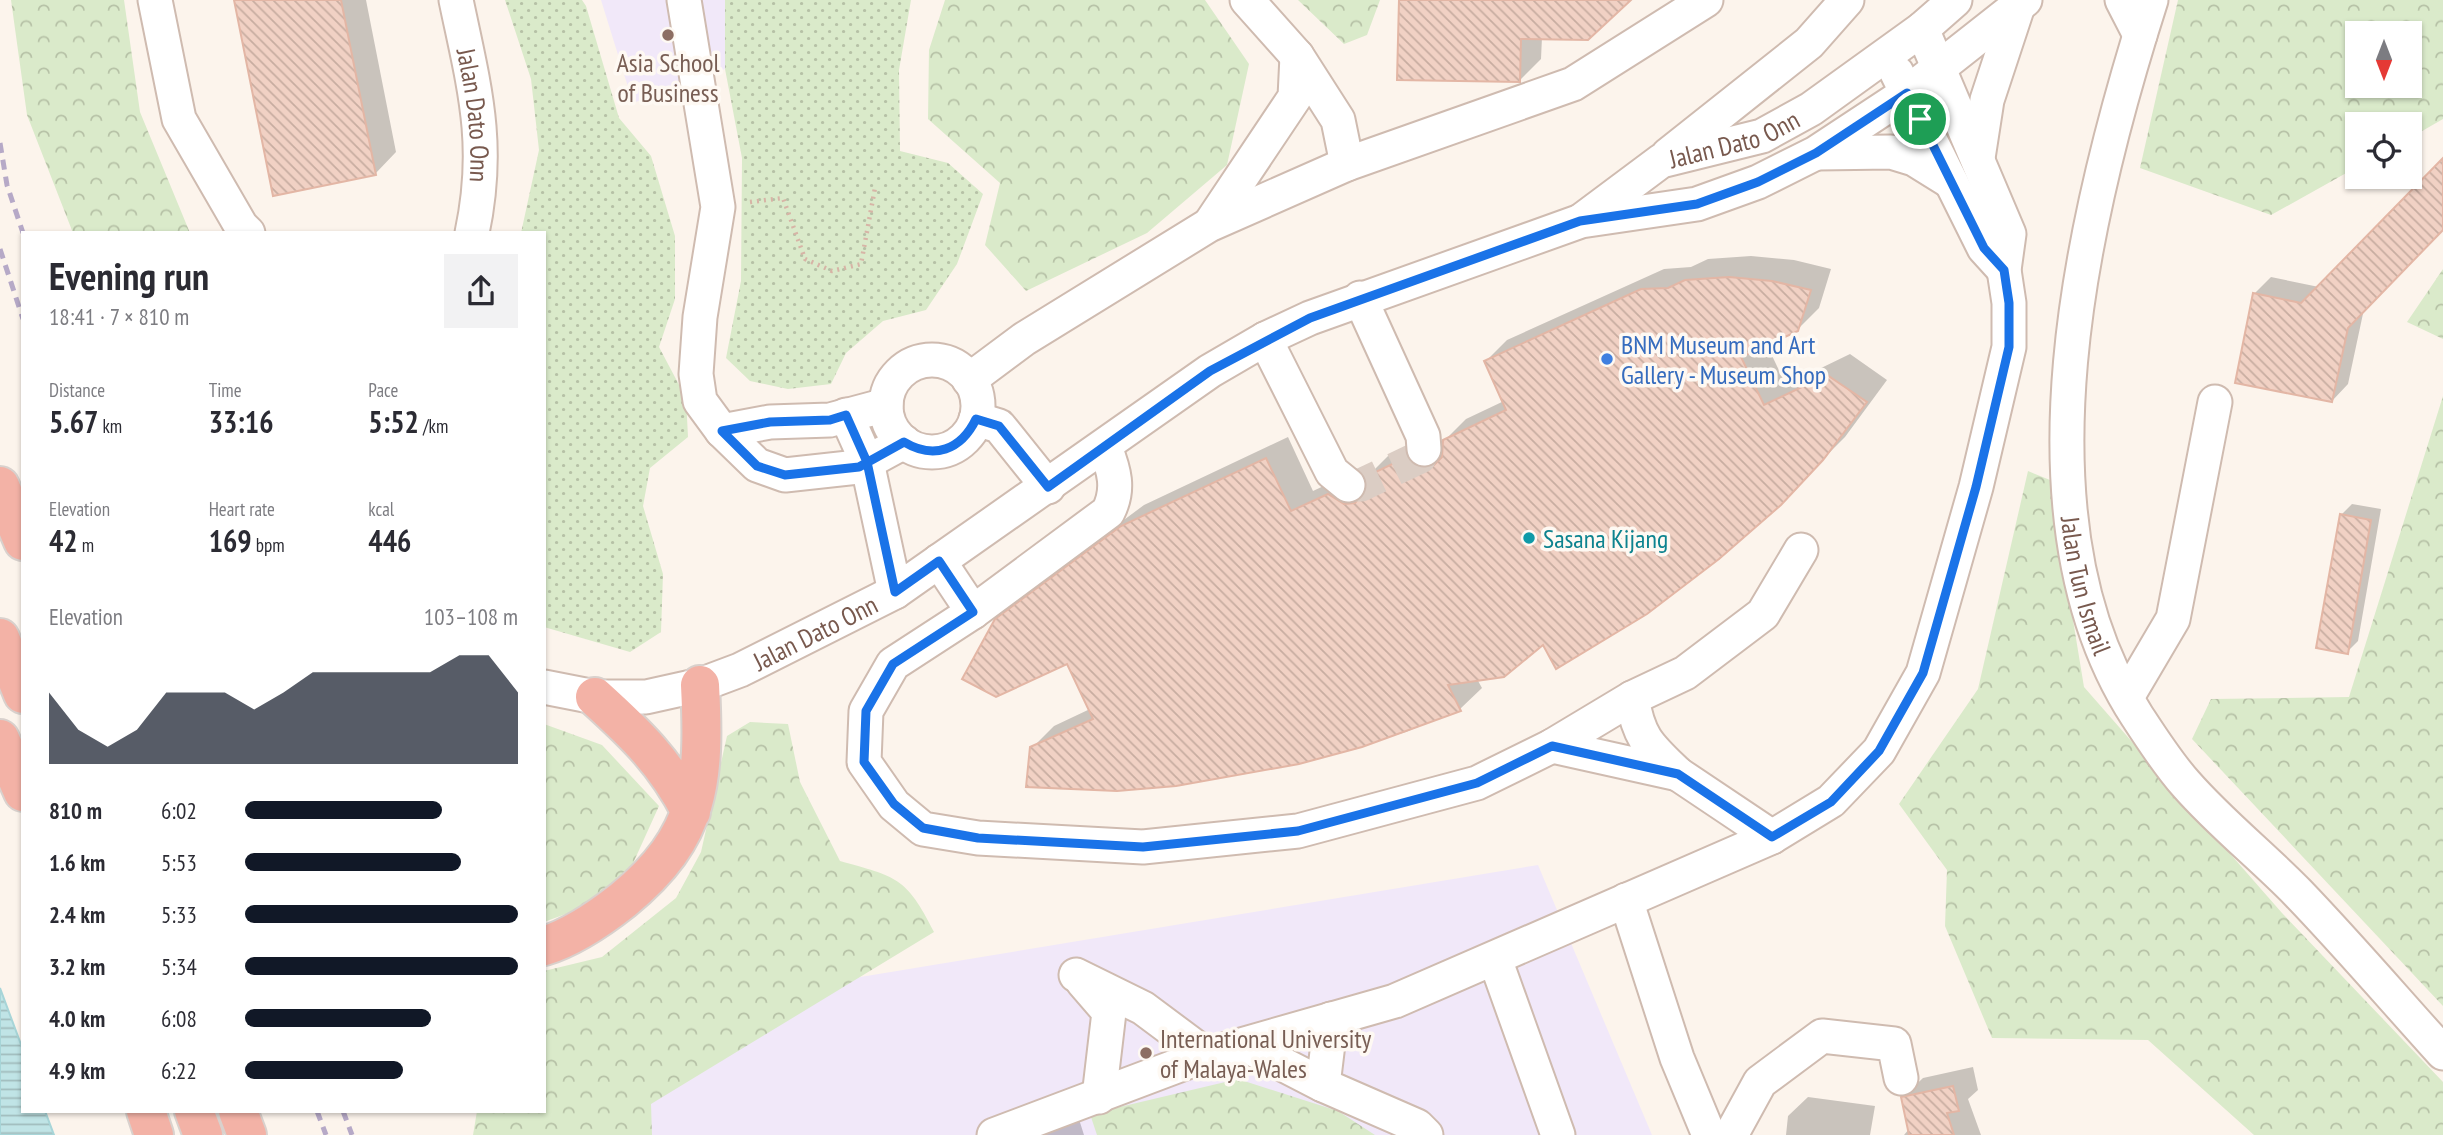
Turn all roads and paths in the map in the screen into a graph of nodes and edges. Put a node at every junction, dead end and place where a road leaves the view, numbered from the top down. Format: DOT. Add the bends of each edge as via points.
graph roads {
  1 [pos="155,0"];
  2 [pos="684,0"];
  3 [pos="1247,0"];
  4 [pos="1706,0"];
  5 [pos="1847,0"];
  6 [pos="1955,0"];
  7 [pos="2122,0"];
  8 [pos="2151,0"];
  9 [pos="2021,4"];
  10 [pos="460,6"];
  11 [pos="1922,30"];
  12 [pos="2140,35"];
  13 [pos="1887,55"];
  14 [pos="1297,56"];
  15 [pos="1940,68"];
  16 [pos="1907,93"];
  17 [pos="1816,153"];
  18 [pos="1978,160"];
  19 [pos="1661,161"];
  20 [pos="1347,164"];
  21 [pos="1951,182"];
  22 [pos="875,188"];
  23 [pos="718,207"];
  24 [pos="1580,221"];
  25 [pos="1209,225"];
  26 [pos="246,231"];
  27 [pos="472,231"];
  28 [pos="2004,270"];
  29 [pos="1360,298"];
  30 [pos="1265,339"];
  31 [pos="969,380"];
  32 [pos="2215,402"];
  33 [pos="886,405"];
  34 [pos="846,415"];
  35 [pos="976,419"];
  36 [pos="722,431"];
  37 [pos="904,442"];
  38 [pos="1105,447"];
  39 [pos="1424,449"];
  40 [pos="867,462"];
  41 [pos="1348,485"];
  42 [pos="0,486"];
  43 [pos="1048,487"];
  44 [pos="21,536"];
  45 [pos="1801,550"];
  46 [pos="939,561"];
  47 [pos="895,592"];
  48 [pos="973,612"];
  49 [pos="0,638"];
  50 [pos="700,685"];
  51 [pos="546,687"];
  52 [pos="21,689"];
  53 [pos="595,697"];
  54 [pos="2127,697"];
  55 [pos="1632,698"];
  56 [pos="0,739"];
  57 [pos="1552,746"];
  58 [pos="1678,774"];
  59 [pos="0,787"];
  60 [pos="21,787"];
  61 [pos="21,807"];
  62 [pos="691,812"];
  63 [pos="1772,837"];
  64 [pos="1626,900"];
  65 [pos="546,945"];
  66 [pos="1495,959"];
  67 [pos="1331,1019"];
  68 [pos="1245,1045"];
  69 [pos="2443,1054"];
  70 [pos="1206,1055"];
  71 [pos="1901,1078"];
  72 [pos="1323,1085"];
  73 [pos="1099,1097"];
  74 [pos="147,1113"];
  75 [pos="195,1113"];
  76 [pos="239,1113"];
  77 [pos="154,1135"];
  78 [pos="203,1135"];
  79 [pos="247,1135"];
  80 [pos="994,1135"];
  81 [pos="1426,1135"];
  82 [pos="1558,1135"];
  83 [pos="1709,1135"];
  84 [pos="1731,1135"];
  1 -- 26 [label="street" via="179,119"];
  2 -- 23 [label="street"];
  3 -- 14 [label="street"];
  4 -- 20 [label="street" via="1573,84"];
  5 -- 19 [label="street" via="1809,43"];
  6 -- 11 [label="street"];
  7 -- 12 [label="street"];
  8 -- 12 [label="street, Jalan Tun Ismail"];
  9 -- 15 [label="street"];
  9 -- 18 [label="street" via="1987,100"];
  10 -- 27 [label="street, Jalan Dato Onn" via="481,119 482,171"];
  11 -- 13 [label="street, Jalan Dato Onn"];
  11 -- 15 [label="street"];
  12 -- 54 [label="street, Jalan Tun Ismail" via="2095,199 2081,273 2071,358 2068,460 2075,551 2092,627"];
  13 -- 16 [label="street"];
  13 -- 19 [label="street, Jalan Dato Onn" via="1811,109 1762,136"];
  14 -- 20 [label="street" via="1338,120"];
  14 -- 25 [label="street" via="1295,97"];
  15 -- 16 [label="street, Jalan Dato Onn"];
  15 -- 18 [label="street"];
  16 -- 17 [label="street, Jalan Dato Onn"];
  16 -- 21 [label="street"];
  17 -- 21 [label="street" via="1891,152 1913,159"];
  17 -- 24 [label="street, Jalan Dato Onn" via="1758,182 1697,204"];
  18 -- 28 [label="street" via="2009,234"];
  19 -- 24 [label="street, Jalan Dato Onn"];
  20 -- 25 [label="street"];
  21 -- 28 [label="street" via="1984,248"];
  22 -- 23 [label="path" via="861,264 832,271 805,259 783,198"];
  23 -- 36 [label="street" via="696,374 700,401"];
  24 -- 29 [label="street, Jalan Dato Onn"];
  25 -- 31 [label="street" via="1024,340"];
  28 -- 63 [label="street" via="2009,347 1976,487 1923,673 1879,751 1831,802"];
  29 -- 30 [label="street, Jalan Dato Onn"];
  29 -- 39 [label="street" via="1423,436"];
  30 -- 38 [label="street, Jalan Dato Onn" via="1210,371"];
  30 -- 41 [label="street" via="1332,472"];
  31 -- 33 [label="street" via="955,366 925,361 898,376"];
  31 -- 35 [label="street" via="978,404"];
  32 -- 54 [label="street" via="2173,619"];
  33 -- 34 [label="street"];
  33 -- 37 [label="street" via="888,419"];
  34 -- 36 [label="street"];
  34 -- 40 [label="street"];
  35 -- 37 [label="street" via="964,439 945,450 917,449"];
  35 -- 43 [label="street" via="999,426"];
  36 -- 40 [label="street" via="757,466 785,475 859,467"];
  37 -- 40 [label="street"];
  38 -- 43 [label="street, Jalan Dato Onn"];
  38 -- 48 [label="street" via="1115,473 1115,498 1108,512"];
  40 -- 47 [label="street"];
  42 -- 44 [label="highway"];
  43 -- 46 [label="street, Jalan Dato Onn"];
  45 -- 55 [label="street" via="1763,614 1685,673"];
  46 -- 47 [label="street, Jalan Dato Onn"];
  46 -- 48 [label="street"];
  47 -- 50 [label="street, Jalan Dato Onn" via="740,670"];
  48 -- 57 [label="street" via="893,664 866,711 864,762 894,804 923,828 978,838 1143,847 1298,831 1477,783"];
  49 -- 52 [label="highway"];
  50 -- 53 [label="street, Jalan Dato Onn" via="646,697"];
  50 -- 62 [label="highway" via="702,765"];
  51 -- 53 [label="street, Jalan Dato Onn"];
  53 -- 62 [label="highway" via="671,774"];
  54 -- 69 [label="street, Jalan Tun Ismail" via="2186,784 2298,894"];
  55 -- 57 [label="street"];
  55 -- 58 [label="street" via="1637,727"];
  56 -- 60 [label="highway"];
  57 -- 58 [label="street"];
  58 -- 63 [label="street"];
  59 -- 61 [label="highway"];
  62 -- 65 [label="highway" via="657,870 605,915"];
  63 -- 64 [label="street"];
  64 -- 66 [label="street"];
  64 -- 83 [label="street" via="1677,1058"];
  66 -- 67 [label="street" via="1395,1001"];
  66 -- 82 [label="street"];
  67 -- 68 [label="street"];
  67 -- 72 [label="street"];
  68 -- 70 [label="street"];
  68 -- 72 [label="street"];
  70 -- 73 [label="street"];
  70 -- 73 [label="street" via="1143,1008 1076,975 1109,1012"];
  71 -- 84 [label="street" via="1894,1044 1822,1036 1760,1082"];
  72 -- 81 [label="street" via="1417,1126"];
  73 -- 80 [label="street"];
  74 -- 77 [label="highway"];
  75 -- 78 [label="highway"];
  76 -- 79 [label="highway"];
}
